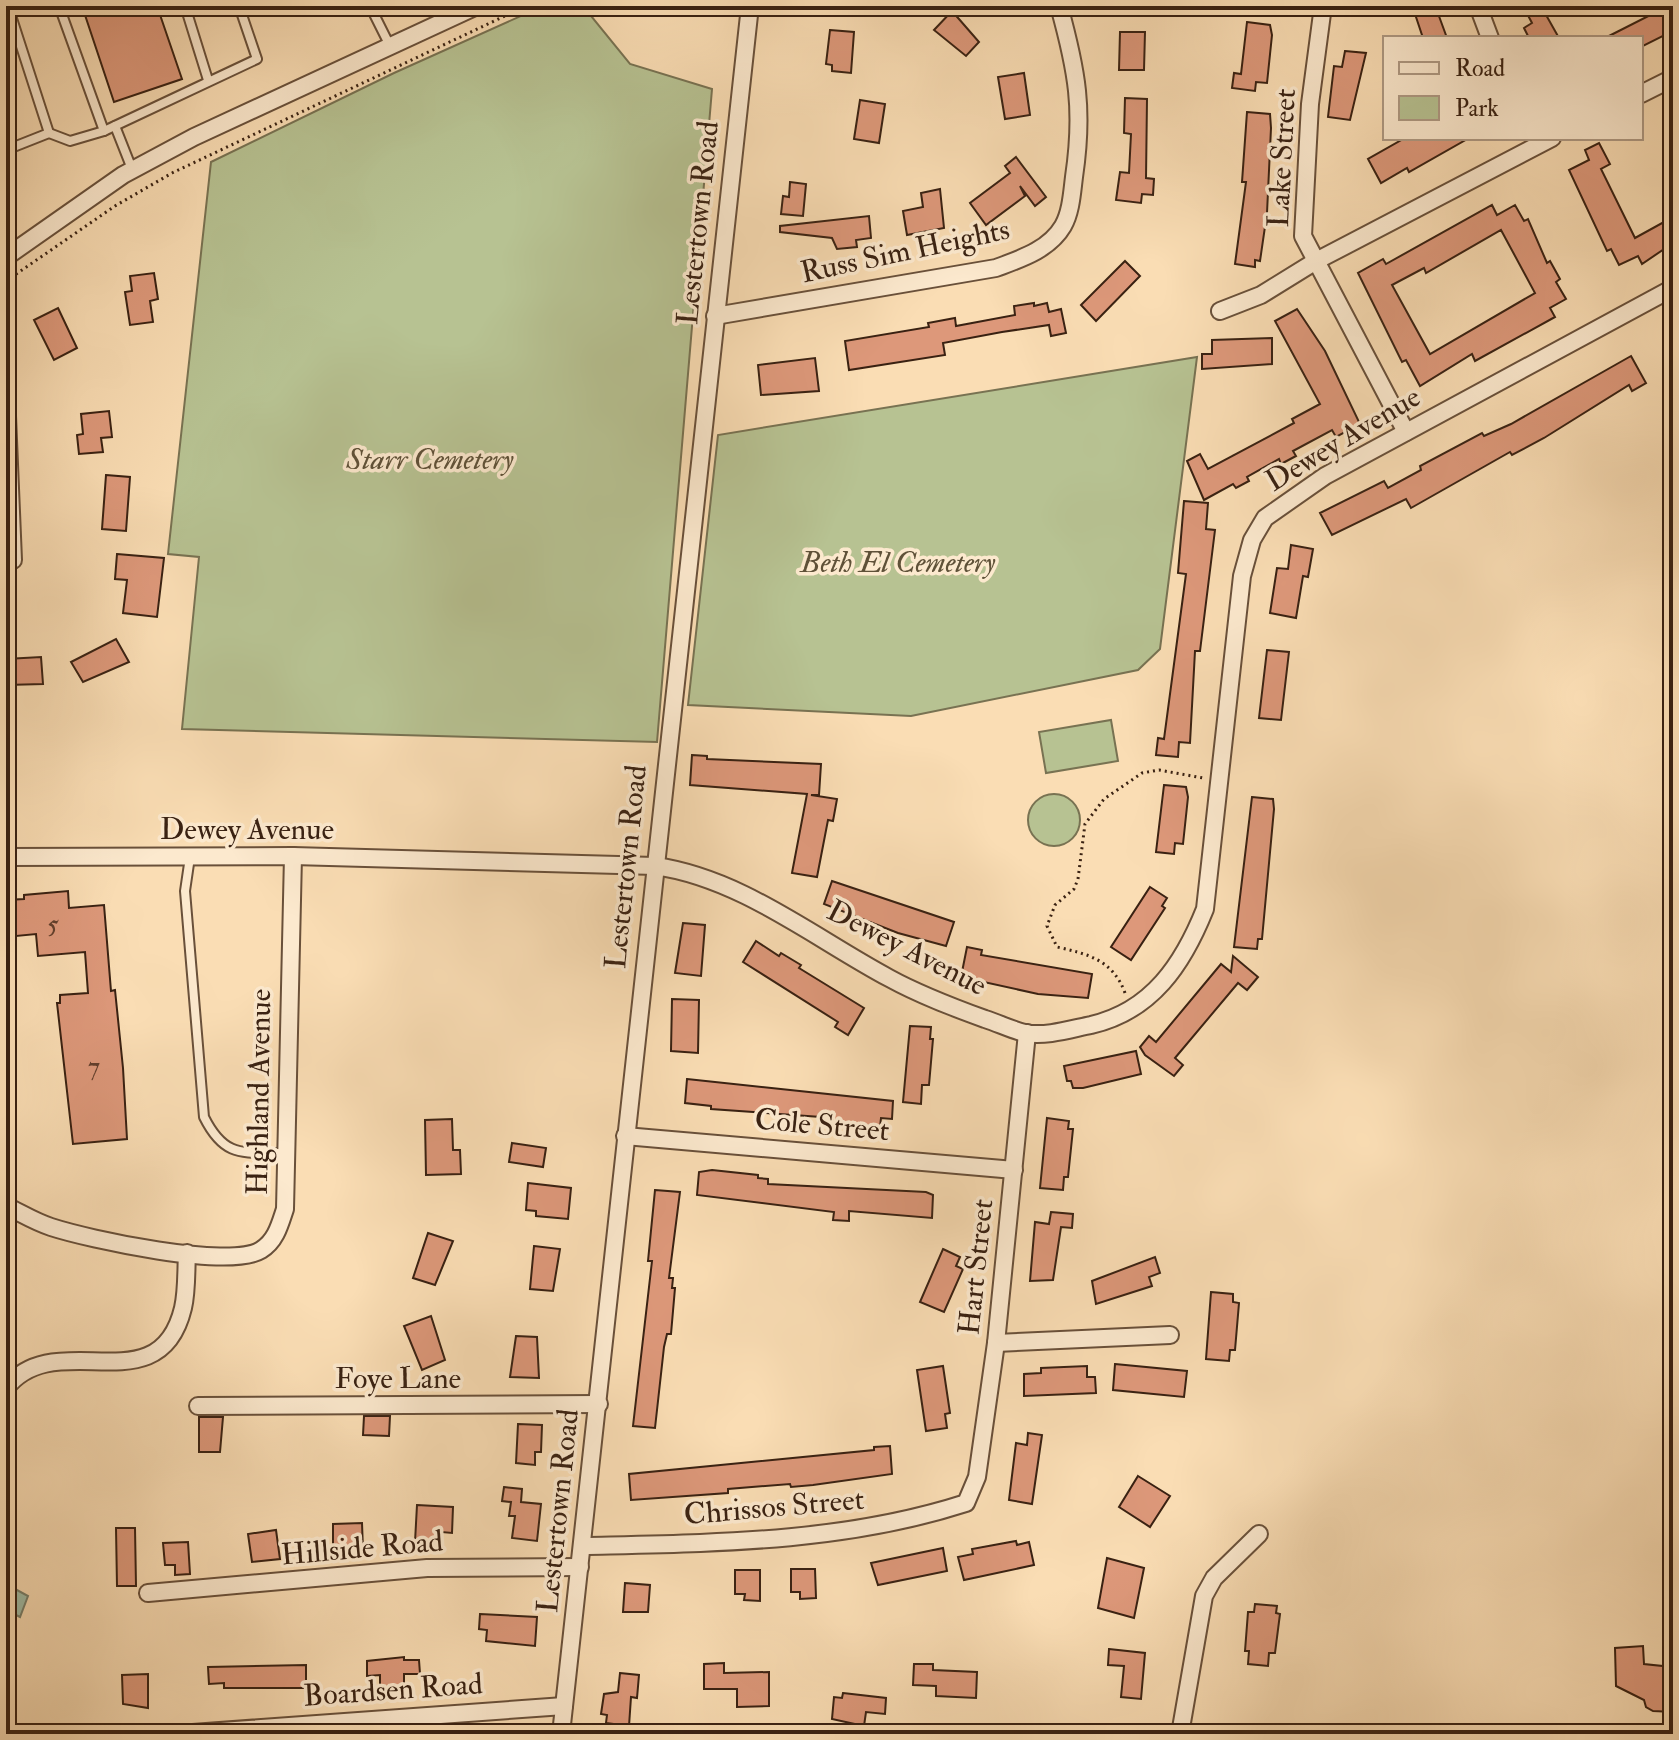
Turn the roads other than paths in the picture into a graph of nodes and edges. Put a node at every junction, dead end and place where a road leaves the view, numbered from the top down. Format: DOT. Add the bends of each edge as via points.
graph roads {
  1 [pos="8,6"];
  2 [pos="59,6"];
  3 [pos="185,6"];
  4 [pos="239,6"];
  5 [pos="477,6"];
  6 [pos="750,6"];
  7 [pos="1059,6"];
  8 [pos="1323,6"];
  9 [pos="1478,6"];
  10 [pos="371,8"];
  11 [pos="1489,36"];
  12 [pos="390,47"];
  13 [pos="1673,78"];
  14 [pos="208,80"];
  15 [pos="1643,93"];
  16 [pos="6,124"];
  17 [pos="115,126"];
  18 [pos="104,131"];
  19 [pos="49,133"];
  20 [pos="1543,140"];
  21 [pos="10,149"];
  22 [pos="132,170"];
  23 [pos="6,257"];
  24 [pos="1316,261"];
  25 [pos="1673,288"];
  26 [pos="1220,311"];
  27 [pos="715,316"];
  28 [pos="6,392"];
  29 [pos="1406,432"];
  30 [pos="13,560"];
  31 [pos="293,856"];
  32 [pos="6,857"];
  33 [pos="190,857"];
  34 [pos="655,866"];
  35 [pos="1027,1033"];
  36 [pos="625,1136"];
  37 [pos="286,1153"];
  38 [pos="1014,1170"];
  39 [pos="6,1206"];
  40 [pos="187,1253"];
  41 [pos="1170,1335"];
  42 [pos="996,1343"];
  43 [pos="6,1388"];
  44 [pos="599,1404"];
  45 [pos="198,1406"];
  46 [pos="966,1503"];
  47 [pos="1259,1534"];
  48 [pos="583,1546"];
  49 [pos="580,1567"];
  50 [pos="148,1593"];
  51 [pos="564,1706"];
  52 [pos="179,1734"];
  53 [pos="561,1734"];
  54 [pos="1180,1734"];
  1 -- 19 [label="lane"];
  2 -- 18 [label="lane"];
  3 -- 14 [label="lane"];
  4 -- 14 [label="lane" via="257,59"];
  5 -- 12 [label="street"];
  6 -- 27 [label="street, Lestertown Road"];
  7 -- 27 [label="street, Russ Sim Heights" via="1077,72 1081,118 1070,203 1063,225 1049,242 996,268"];
  8 -- 24 [label="street, Lake Street" via="1310,104 1303,236"];
  9 -- 11 [label="street"];
  10 -- 12 [label="lane"];
  12 -- 22 [label="street"];
  13 -- 15 [label="street"];
  14 -- 17 [label="lane"];
  16 -- 21 [label="lane"];
  17 -- 18 [label="lane"];
  17 -- 22 [label="lane"];
  18 -- 19 [label="lane" via="70,141"];
  19 -- 21 [label="lane"];
  20 -- 24 [label="street"];
  22 -- 23 [label="street"];
  24 -- 26 [label="street" via="1261,295"];
  24 -- 29 [label="street, Lake Street"];
  25 -- 29 [label="street, Dewey Avenue"];
  27 -- 34 [label="street, Lestertown Road"];
  28 -- 30 [label="street"];
  29 -- 35 [label="street, Dewey Avenue" via="1325,476 1265,518 1252,540 1242,576 1205,909 1187,953 1142,1004 1104,1022"];
  31 -- 33 [label="street, Dewey Avenue"];
  31 -- 34 [label="street, Dewey Avenue"];
  31 -- 37 [label="street, Highland Avenue"];
  32 -- 33 [label="street, Dewey Avenue"];
  33 -- 37 [label="lane" via="185,891 204,1117 215,1140 238,1152"];
  34 -- 35 [label="street, Dewey Avenue" via="681,870 763,904 889,978"];
  34 -- 36 [label="street, Lestertown Road"];
  35 -- 38 [label="street, Hart Street"];
  36 -- 38 [label="street, Cole Street"];
  36 -- 44 [label="street, Lestertown Road"];
  37 -- 40 [label="street, Highland Avenue" via="285,1209 276,1236 262,1250 244,1256"];
  38 -- 42 [label="street, Hart Street"];
  39 -- 40 [label="street, Highland Avenue" via="48,1226 113,1243"];
  40 -- 43 [label="street" via="184,1306 174,1334 152,1355 120,1364 64,1359 35,1365"];
  41 -- 42 [label="street"];
  42 -- 46 [label="street, Hart Street" via="977,1477"];
  44 -- 45 [label="street, Foye Lane"];
  44 -- 48 [label="street, Lestertown Road"];
  46 -- 48 [label="street, Chrissos Street" via="912,1521 855,1531 730,1542"];
  47 -- 54 [label="street" via="1214,1578 1204,1596"];
  48 -- 49 [label="street, Lestertown Road"];
  49 -- 50 [label="street, Hillside Road" via="427,1568"];
  49 -- 51 [label="street, Lestertown Road"];
  51 -- 52 [label="street, Boardsen Road"];
  51 -- 53 [label="street, Lestertown Road"];
}
